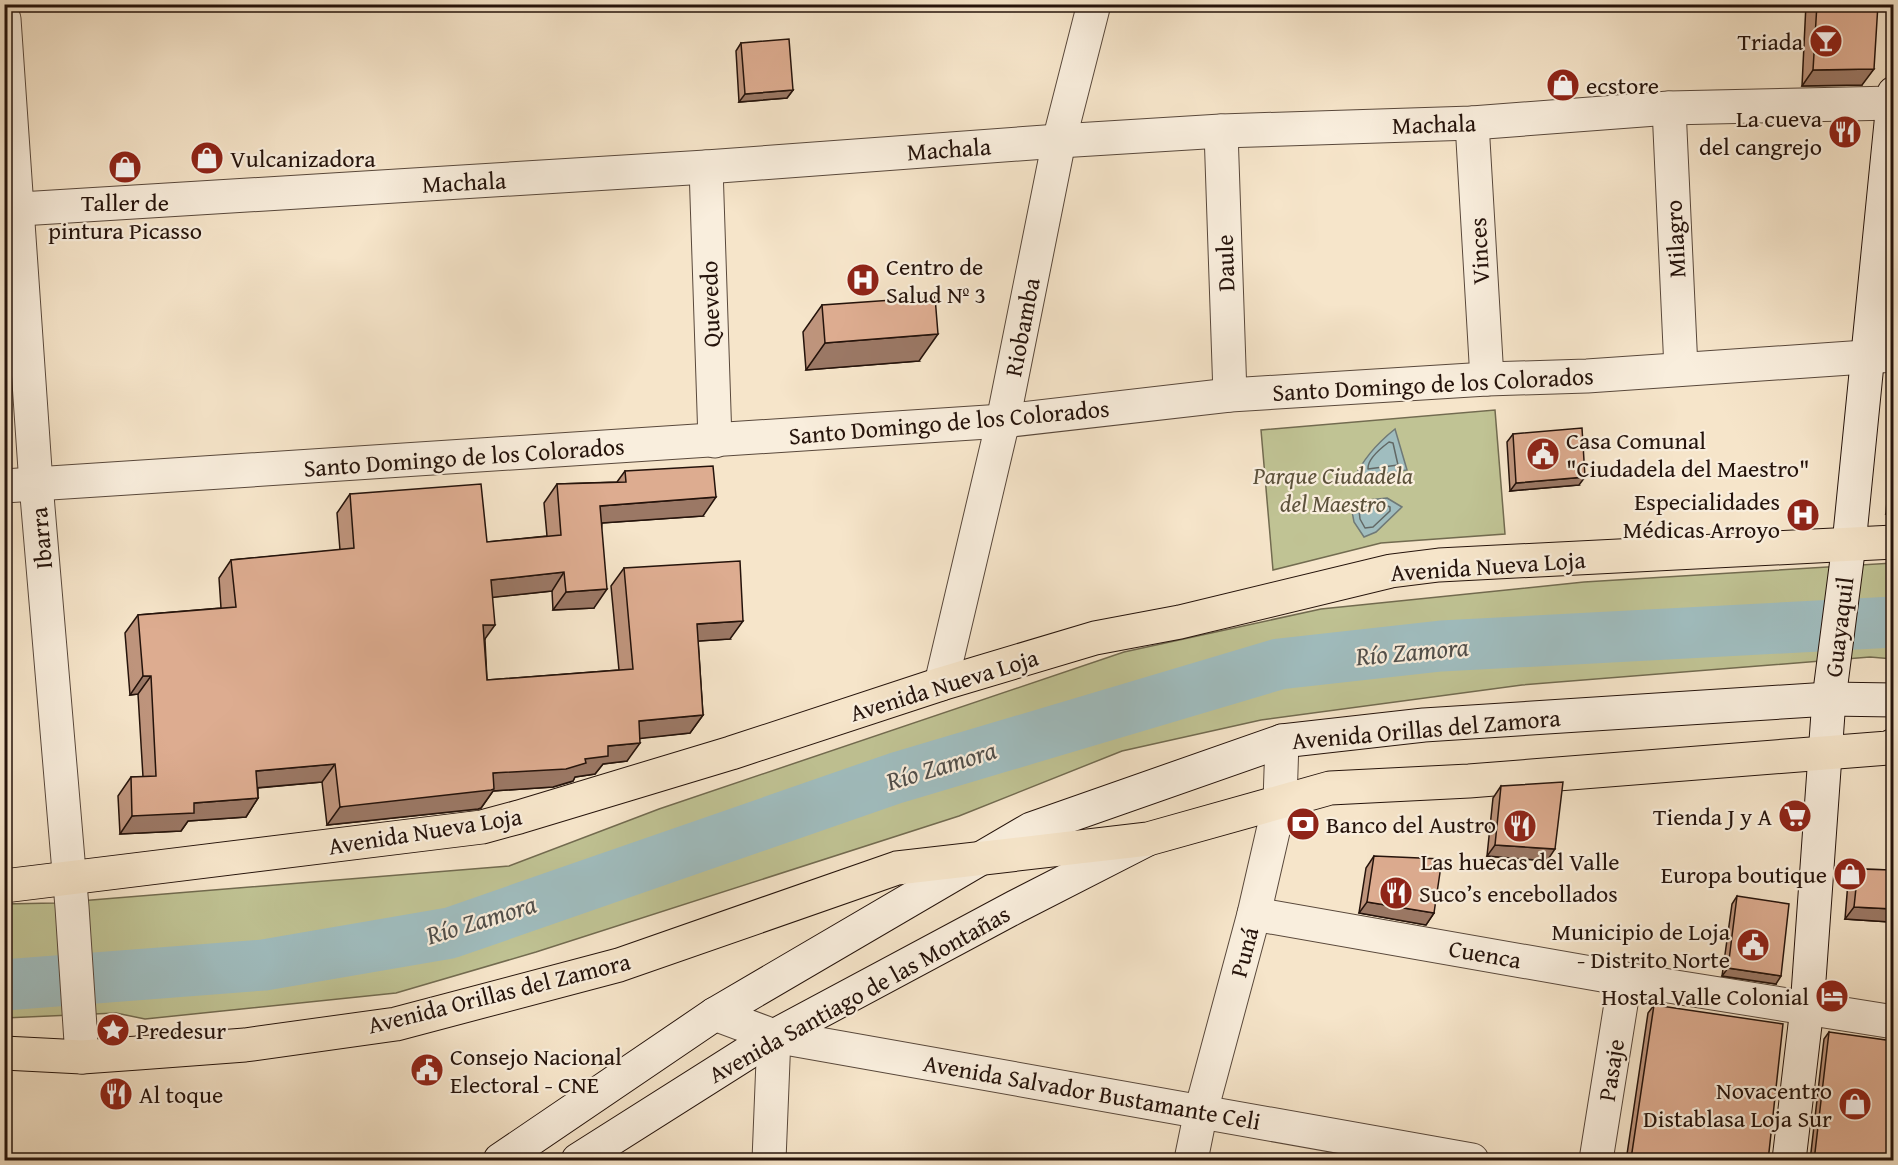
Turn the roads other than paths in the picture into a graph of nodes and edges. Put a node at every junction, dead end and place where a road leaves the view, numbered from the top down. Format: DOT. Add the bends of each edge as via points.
graph roads {
  1 [pos="1094,4"];
  2 [pos="4,19"];
  3 [pos="1893,99"];
  4 [pos="1669,108"];
  5 [pos="1472,123"];
  6 [pos="1221,131"];
  7 [pos="1059,141"];
  8 [pos="706,167"];
  9 [pos="11,209"];
  10 [pos="1880,355"];
  11 [pos="1681,369"];
  12 [pos="1486,379"];
  13 [pos="1230,395"];
  14 [pos="1004,421"];
  15 [pos="715,441"];
  16 [pos="20,485"];
  17 [pos="1893,542"];
  18 [pos="1849,544"];
  19 [pos="941,684"];
  20 [pos="1829,699"];
  21 [pos="1893,700"];
  22 [pos="1282,741"];
  23 [pos="1893,745"];
  24 [pos="1826,752"];
  25 [pos="1280,801"];
  26 [pos="1148,839"];
  27 [pos="980,857"];
  28 [pos="4,886"];
  29 [pos="71,892"];
  30 [pos="1254,914"];
  31 [pos="1625,979"];
  32 [pos="1807,1008"];
  33 [pos="715,1014"];
  34 [pos="1893,1022"];
  35 [pos="774,1036"];
  36 [pos="82,1043"];
  37 [pos="4,1053"];
  38 [pos="1201,1111"];
  39 [pos="1439,1158"];
  40 [pos="500,1161"];
  41 [pos="578,1161"];
  42 [pos="769,1161"];
  43 [pos="1191,1161"];
  44 [pos="1472,1161"];
  45 [pos="1596,1161"];
  46 [pos="1789,1161"];
  1 -- 7 [label="street, Riobamba"];
  2 -- 9 [label="street, Ibarra"];
  3 -- 4 [label="street, Machala"];
  3 -- 10 [label="street, Guayaquil"];
  4 -- 5 [label="street, Machala"];
  4 -- 11 [label="street, Milagro"];
  5 -- 6 [label="street, Machala"];
  5 -- 12 [label="street, Vinces"];
  6 -- 7 [label="street, Machala"];
  6 -- 13 [label="street, Daule"];
  7 -- 8 [label="street, Machala"];
  7 -- 14 [label="street, Riobamba"];
  8 -- 9 [label="street, Machala"];
  8 -- 15 [label="street, Quevedo"];
  9 -- 16 [label="street, Ibarra"];
  10 -- 11 [label="street, Santo Domingo de los Colorados"];
  10 -- 18 [label="street, Guayaquil"];
  11 -- 12 [label="street, Santo Domingo de los Colorados"];
  12 -- 13 [label="street, Santo Domingo de los Colorados"];
  13 -- 14 [label="street, Santo Domingo de los Colorados"];
  14 -- 15 [label="street, Santo Domingo de los Colorados"];
  14 -- 19 [label="street, Riobamba"];
  15 -- 16 [label="street, Santo Domingo de los Colorados"];
  16 -- 29 [label="street, Ibarra"];
  17 -- 18 [label="main road, Avenida Nueva Loja"];
  18 -- 19 [label="main road, Avenida Nueva Loja" via="1439,565 1391,571 1095,638"];
  18 -- 20 [label="street, Guayaquil"];
  19 -- 29 [label="main road, Avenida Nueva Loja" via="731,753 482,826 248,857"];
  20 -- 21 [label="street, Avenida Orillas del Zamora"];
  20 -- 22 [label="street, Avenida Orillas del Zamora" via="1424,725"];
  20 -- 24 [label="street, Guayaquil"];
  22 -- 25 [label="street, Puná"];
  22 -- 27 [label="street, Avenida Orillas del Zamora" via="1031,829"];
  23 -- 24 [label="main road, Avenida Orillas del Zamora"];
  24 -- 25 [label="main road, Avenida Orillas del Zamora" via="1469,781 1330,788"];
  24 -- 32 [label="street, Guayaquil"];
  25 -- 26 [label="main road, Avenida Orillas del Zamora"];
  25 -- 30 [label="street, Puná"];
  26 -- 27 [label="main road, Avenida Orillas del Zamora"];
  26 -- 35 [label="street, Avenida Santiago de las Montañas"];
  27 -- 33 [label="street, Avenida Santiago de las Montañas"];
  27 -- 36 [label="main road, Avenida Orillas del Zamora" via="897,868 619,965 396,1024 245,1045"];
  28 -- 29 [label="main road, Avenida Nueva Loja"];
  29 -- 36 [label="street, Ibarra"];
  30 -- 31 [label="street, Cuenca"];
  30 -- 38 [label="street, Puná"];
  31 -- 32 [label="street, Cuenca"];
  31 -- 45 [label="street, Pasaje"];
  32 -- 34 [label="street, Cuenca"];
  32 -- 46 [label="street, Guayaquil"];
  33 -- 35 [label="street, Avenida Salvador Bustamante Celi"];
  33 -- 40 [label="street, Avenida Santiago de las Montañas"];
  35 -- 38 [label="street, Avenida Salvador Bustamante Celi"];
  35 -- 41 [label="street, Avenida Santiago de las Montañas"];
  35 -- 42 [label="street"];
  36 -- 37 [label="main road, Avenida Orillas del Zamora"];
  38 -- 39 [label="street, Avenida Salvador Bustamante Celi"];
  38 -- 43 [label="street, Puná"];
  39 -- 44 [label="street, Avenida Salvador Bustamante Celi"];
}
